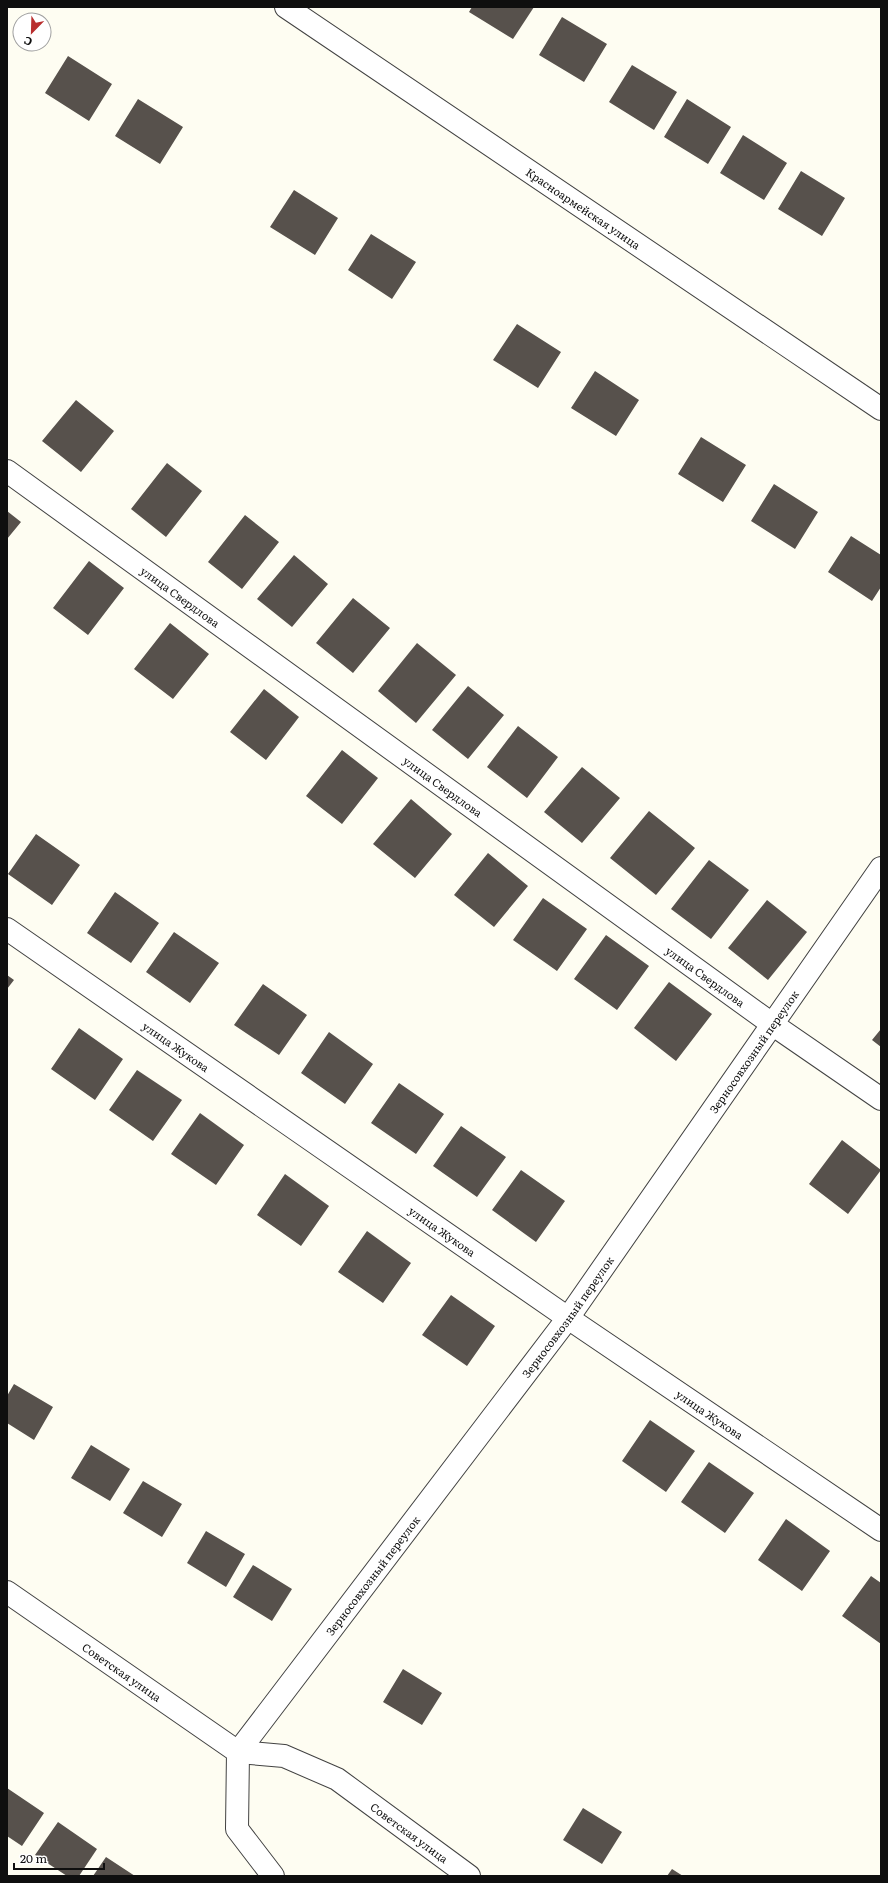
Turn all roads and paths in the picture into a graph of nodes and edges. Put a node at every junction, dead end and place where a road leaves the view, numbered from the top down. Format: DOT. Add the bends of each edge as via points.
graph roads {
  1 [pos="286,7"];
  2 [pos="881,409"];
  3 [pos="7,471"];
  4 [pos="881,868"];
  5 [pos="7,929"];
  6 [pos="772,1024"];
  7 [pos="881,1099"];
  8 [pos="568,1318"];
  9 [pos="881,1530"];
  10 [pos="7,1592"];
  11 [pos="238,1752"];
  12 [pos="272,1876"];
  13 [pos="469,1876"];
  1 -- 2 [label="street, Красноармейская улица"];
  3 -- 6 [label="street, улица Свердлова"];
  4 -- 6 [label="street, Зерносовхозный переулок"];
  5 -- 8 [label="street, улица Жукова"];
  6 -- 7 [label="street, улица Свердлова"];
  6 -- 8 [label="street, Зерносовхозный переулок"];
  8 -- 9 [label="street, улица Жукова"];
  8 -- 11 [label="street, Зерносовхозный переулок"];
  10 -- 11 [label="street, Советская улица"];
  11 -- 12 [label="street" via="237,1829"];
  11 -- 13 [label="street, Советская улица" via="284,1756 338,1779"];
}
